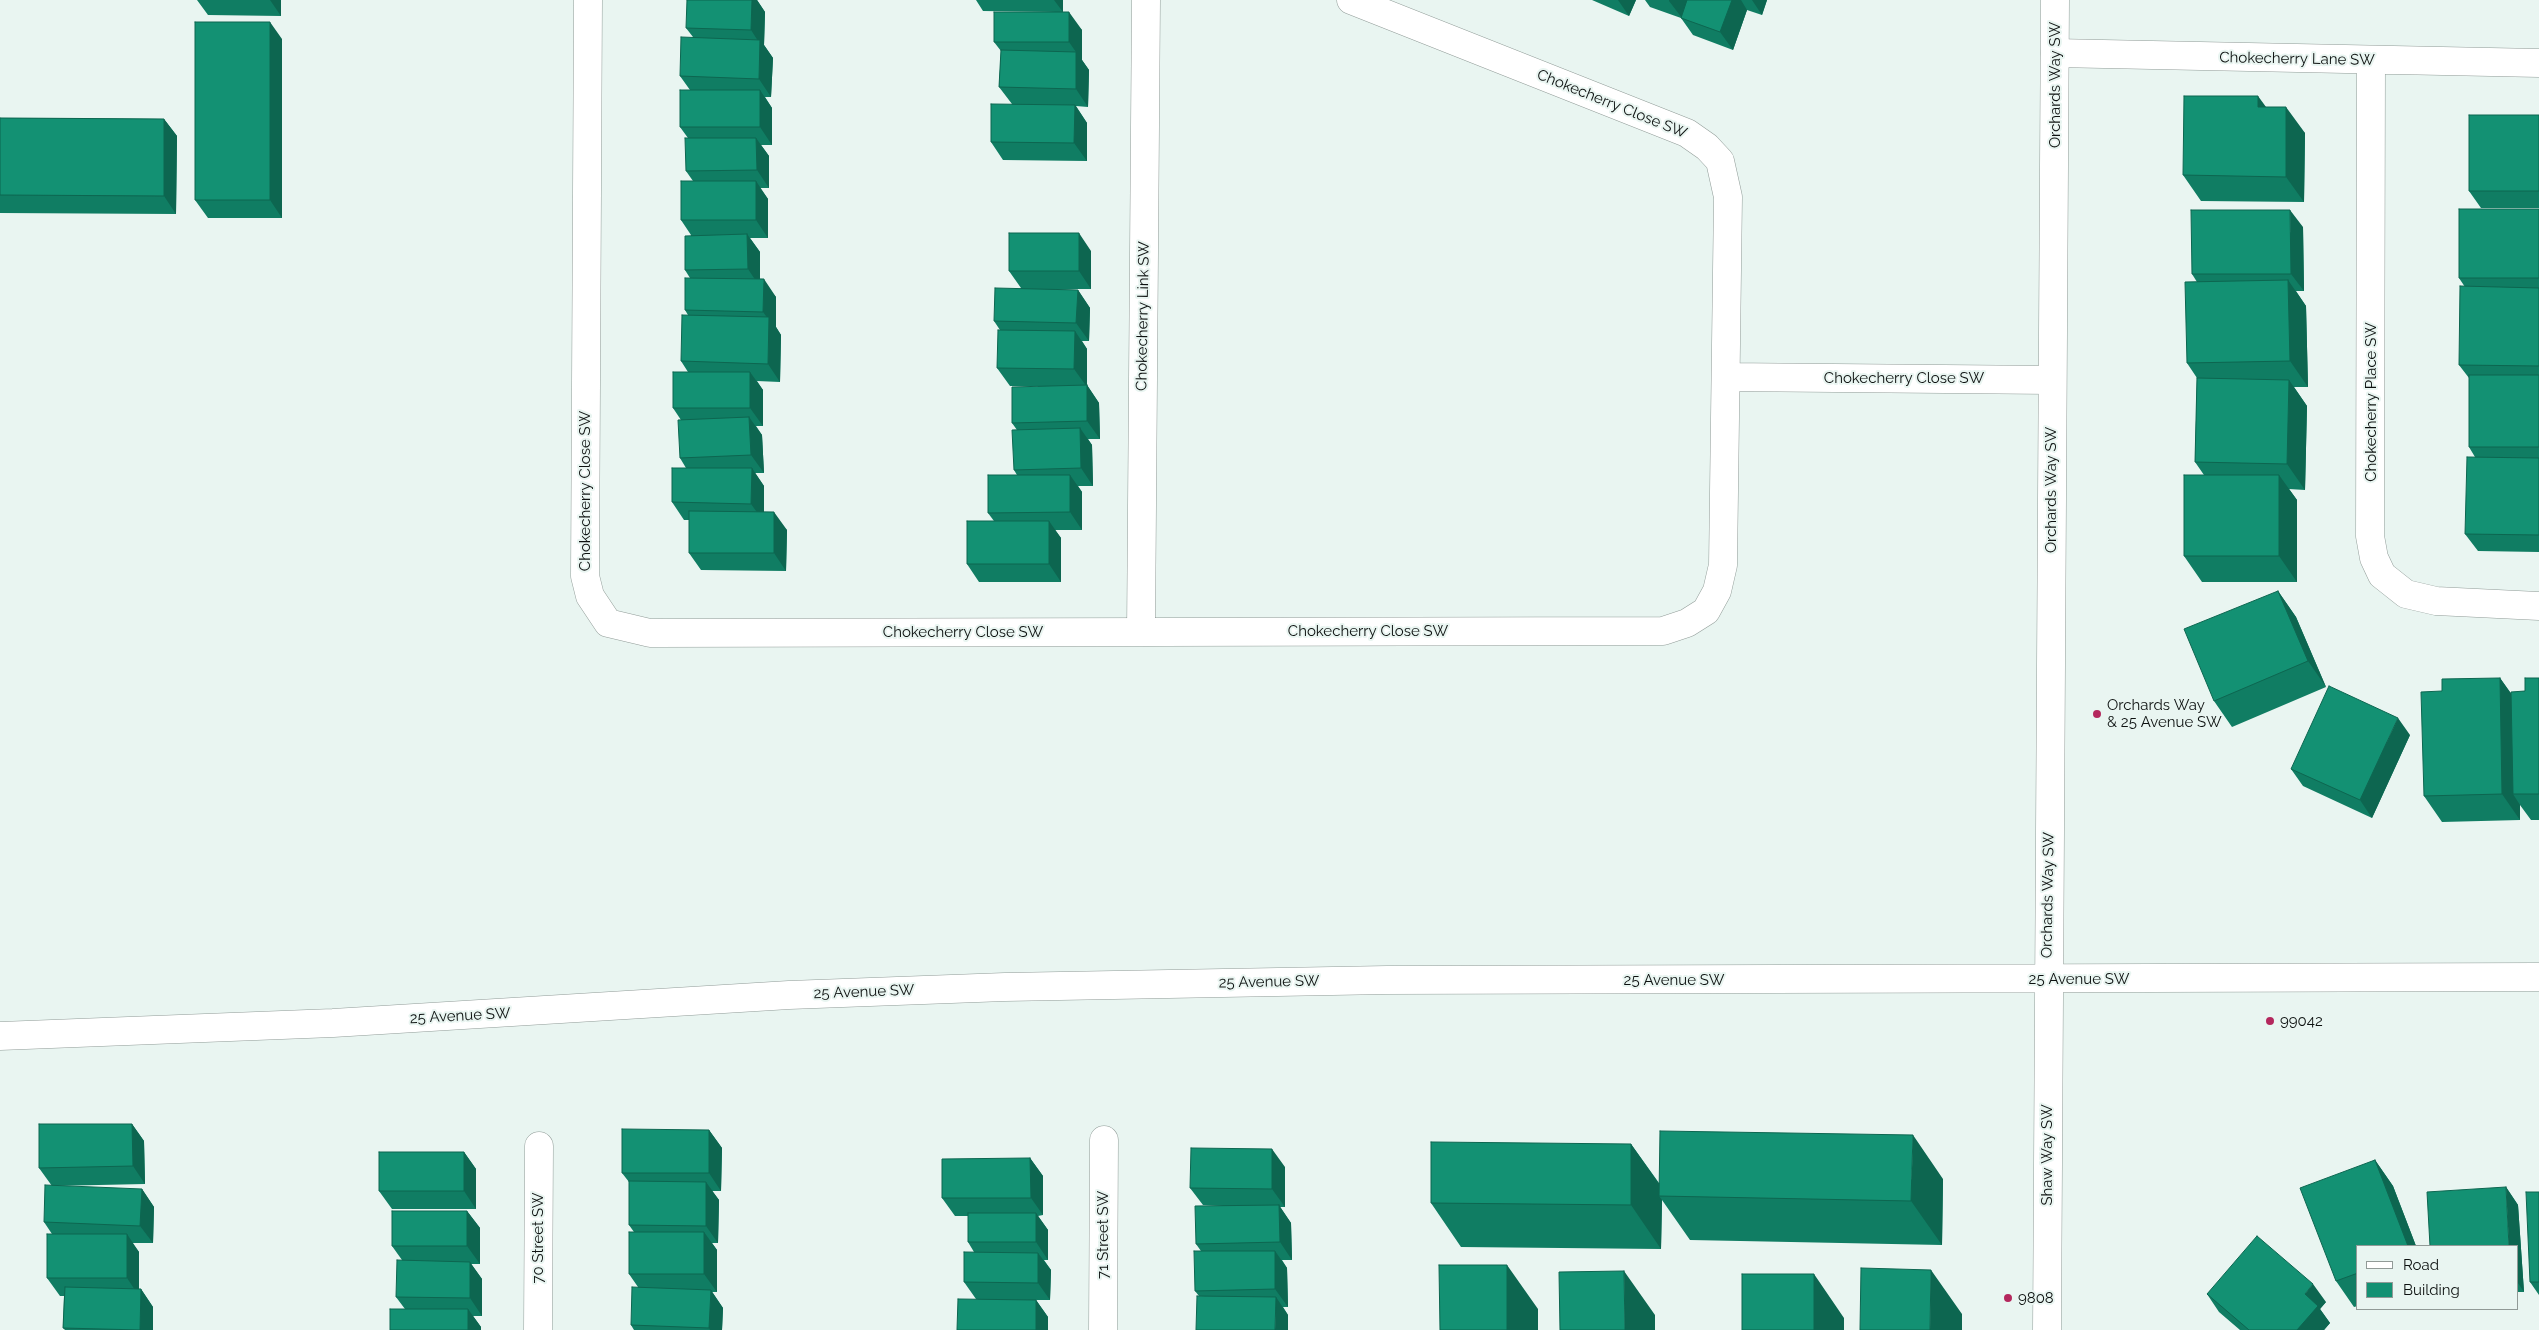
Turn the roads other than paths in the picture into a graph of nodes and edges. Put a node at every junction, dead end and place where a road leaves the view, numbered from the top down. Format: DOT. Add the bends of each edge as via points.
graph roads {
  1 [pos="588,0"];
  2 [pos="1146,0"];
  3 [pos="1351,0"];
  4 [pos="2055,0"];
  5 [pos="2055,53"];
  6 [pos="2371,61"];
  7 [pos="2539,63"];
  8 [pos="1726,377"];
  9 [pos="2052,380"];
  10 [pos="2539,606"];
  11 [pos="1141,632"];
  12 [pos="2539,977"];
  13 [pos="2047,979"];
  14 [pos="0,1036"];
  15 [pos="1104,1140"];
  16 [pos="539,1146"];
  17 [pos="538,1330"];
  18 [pos="1103,1330"];
  19 [pos="2046,1330"];
  1 -- 11 [label="street, Chokecherry Close SW" via="585,576 590,596 608,623 650,633"];
  2 -- 11 [label="street, Chokecherry Link SW"];
  3 -- 8 [label="street, Chokecherry Close SW" via="1687,133 1707,147 1720,161 1728,197"];
  4 -- 5 [label="street, Orchards Way SW"];
  5 -- 6 [label="street, Chokecherry Lane SW"];
  5 -- 9 [label="street, Orchards Way SW"];
  6 -- 7 [label="street, Chokecherry Lane SW"];
  6 -- 10 [label="street, Chokecherry Place SW" via="2370,536 2374,558 2382,575 2406,594 2436,601"];
  8 -- 9 [label="street, Chokecherry Close SW"];
  8 -- 11 [label="street, Chokecherry Close SW" via="1723,565 1717,591 1706,611 1687,623 1663,631"];
  9 -- 13 [label="street, Orchards Way SW"];
  12 -- 13 [label="street, 25 Avenue SW"];
  13 -- 14 [label="street, 25 Avenue SW" via="1387,980 1005,987 789,996 314,1024"];
  13 -- 19 [label="street, Shaw Way SW"];
  15 -- 18 [label="street, 71 Street SW"];
  16 -- 17 [label="street, 70 Street SW"];
}
